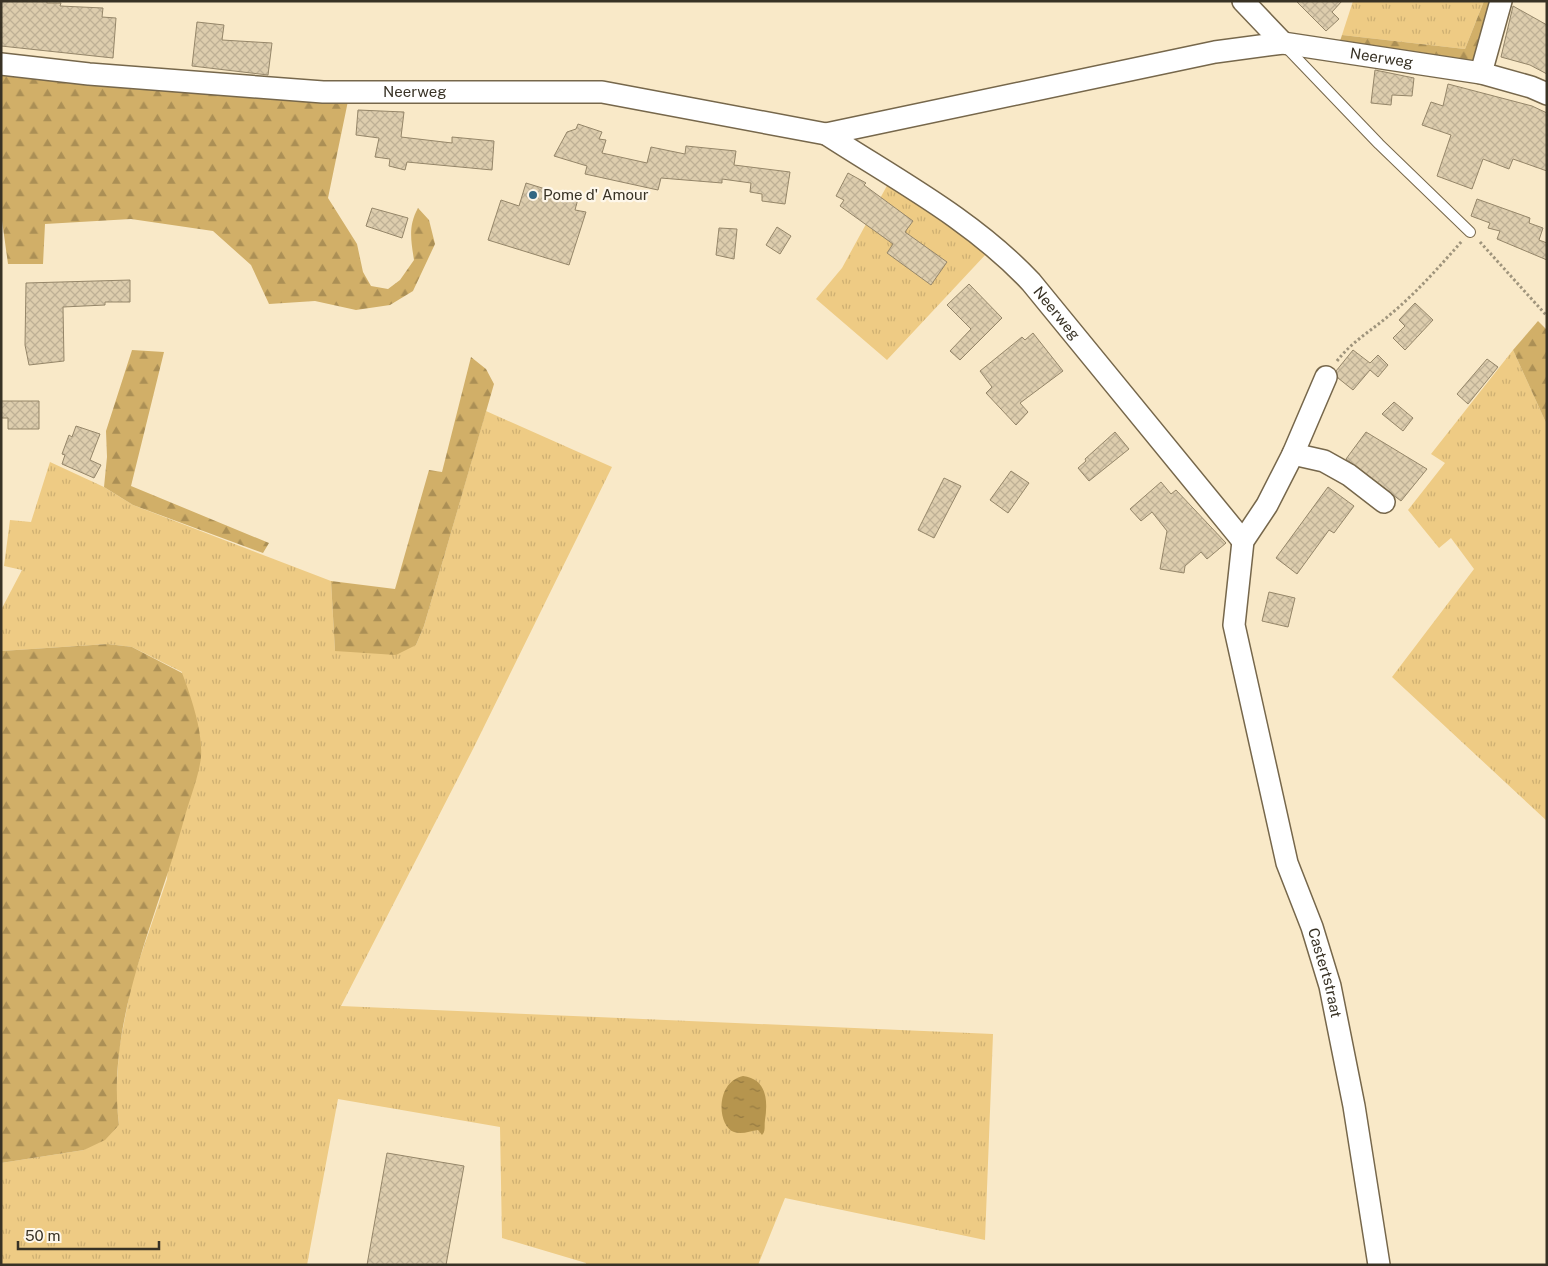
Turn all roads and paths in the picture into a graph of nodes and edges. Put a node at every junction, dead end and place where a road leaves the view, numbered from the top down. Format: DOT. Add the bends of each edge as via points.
graph roads {
  1 [pos="1243,1"];
  2 [pos="1501,1"];
  3 [pos="1283,44"];
  4 [pos="1,64"];
  5 [pos="1481,73"];
  6 [pos="1547,94"];
  7 [pos="826,134"];
  8 [pos="1470,232"];
  9 [pos="1462,242"];
  10 [pos="1547,316"];
  11 [pos="1326,377"];
  12 [pos="1293,454"];
  13 [pos="1384,502"];
  14 [pos="1242,541"];
  15 [pos="1379,1265"];
  1 -- 3 [label="street"];
  2 -- 5 [label="street"];
  3 -- 5 [label="street, Neerweg"];
  3 -- 7 [label="street, Neerweg" via="1215,52"];
  3 -- 8 [label="lane"];
  4 -- 7 [label="street, Neerweg" via="323,92 602,92"];
  5 -- 6 [label="street, Neerweg"];
  7 -- 14 [label="street, Neerweg" via="966,224 1008,257"];
  8 -- 10 [label="path"];
  9 -- 11 [label="path" via="1422,286 1362,335"];
  11 -- 12 [label="street"];
  12 -- 13 [label="street" via="1324,461 1349,475"];
  12 -- 14 [label="street" via="1267,505"];
  14 -- 15 [label="street, Castertstraat" via="1234,625 1287,864 1312,927 1330,986 1354,1106"];
}
